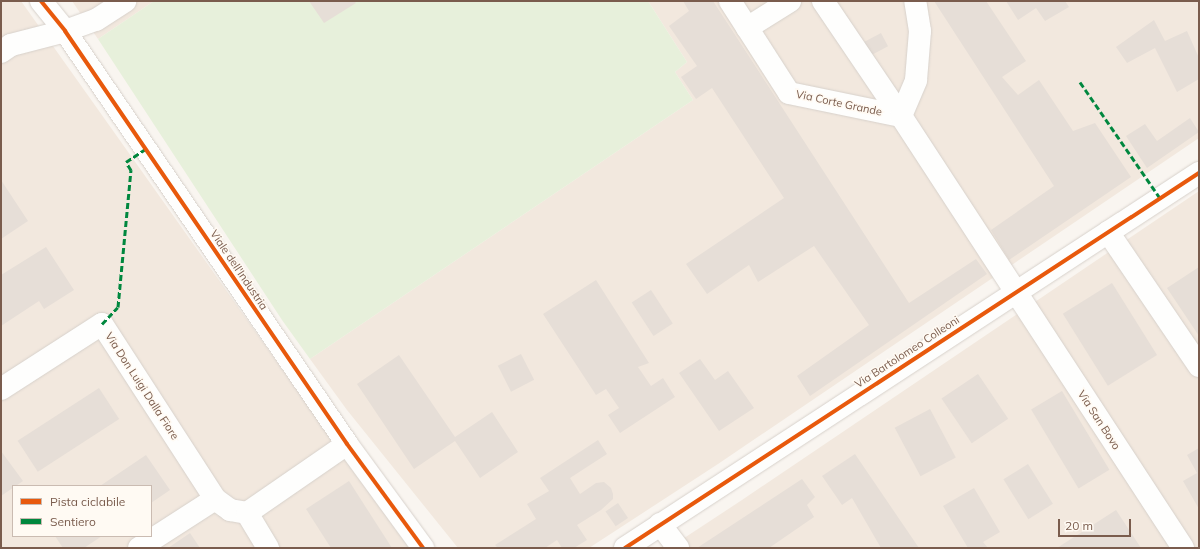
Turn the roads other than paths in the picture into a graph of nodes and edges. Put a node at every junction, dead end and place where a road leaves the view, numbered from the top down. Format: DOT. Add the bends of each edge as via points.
graph roads {
  1 [pos="41,1"];
  2 [pos="125,1"];
  3 [pos="730,1"];
  4 [pos="790,1"];
  5 [pos="823,1"];
  6 [pos="915,1"];
  7 [pos="747,28"];
  8 [pos="65,31"];
  9 [pos="1,52"];
  10 [pos="901,116"];
  11 [pos="1199,173"];
  12 [pos="1108,232"];
  13 [pos="1016,292"];
  14 [pos="1199,366"];
  15 [pos="1,389"];
  16 [pos="347,444"];
  17 [pos="215,499"];
  18 [pos="247,513"];
  19 [pos="660,524"];
  20 [pos="139,548"];
  21 [pos="268,548"];
  22 [pos="423,548"];
  23 [pos="625,548"];
  24 [pos="678,548"];
  25 [pos="1183,548"];
  1 -- 8 [label="street, Viale dell'Industria"];
  2 -- 8 [label="street" via="96,20"];
  3 -- 7 [label="street, Via Corte Grande"];
  4 -- 7 [label="street"];
  5 -- 10 [label="street, Via Corte Grande"];
  6 -- 10 [label="street" via="920,31 916,80"];
  7 -- 10 [label="street, Via Corte Grande" via="789,93"];
  8 -- 9 [label="street" via="11,45"];
  8 -- 16 [label="street, Viale dell'Industria"];
  10 -- 13 [label="street, Via Corte Grande"];
  11 -- 12 [label="street, Via Bartolomeo Colleoni"];
  12 -- 13 [label="street, Via Bartolomeo Colleoni"];
  12 -- 14 [label="street"];
  13 -- 19 [label="street, Via Bartolomeo Colleoni"];
  13 -- 25 [label="street, Via San Bovo"];
  15 -- 17 [label="street, Via Don Luigi Dalla Fiore" via="102,324"];
  16 -- 18 [label="street"];
  16 -- 22 [label="street, Viale dell'Industria"];
  17 -- 18 [label="street, Via Don Luigi Dalla Fiore" via="230,510"];
  17 -- 20 [label="street"];
  18 -- 21 [label="street"];
  19 -- 23 [label="street, Via Bartolomeo Colleoni"];
  19 -- 24 [label="street"];
}
